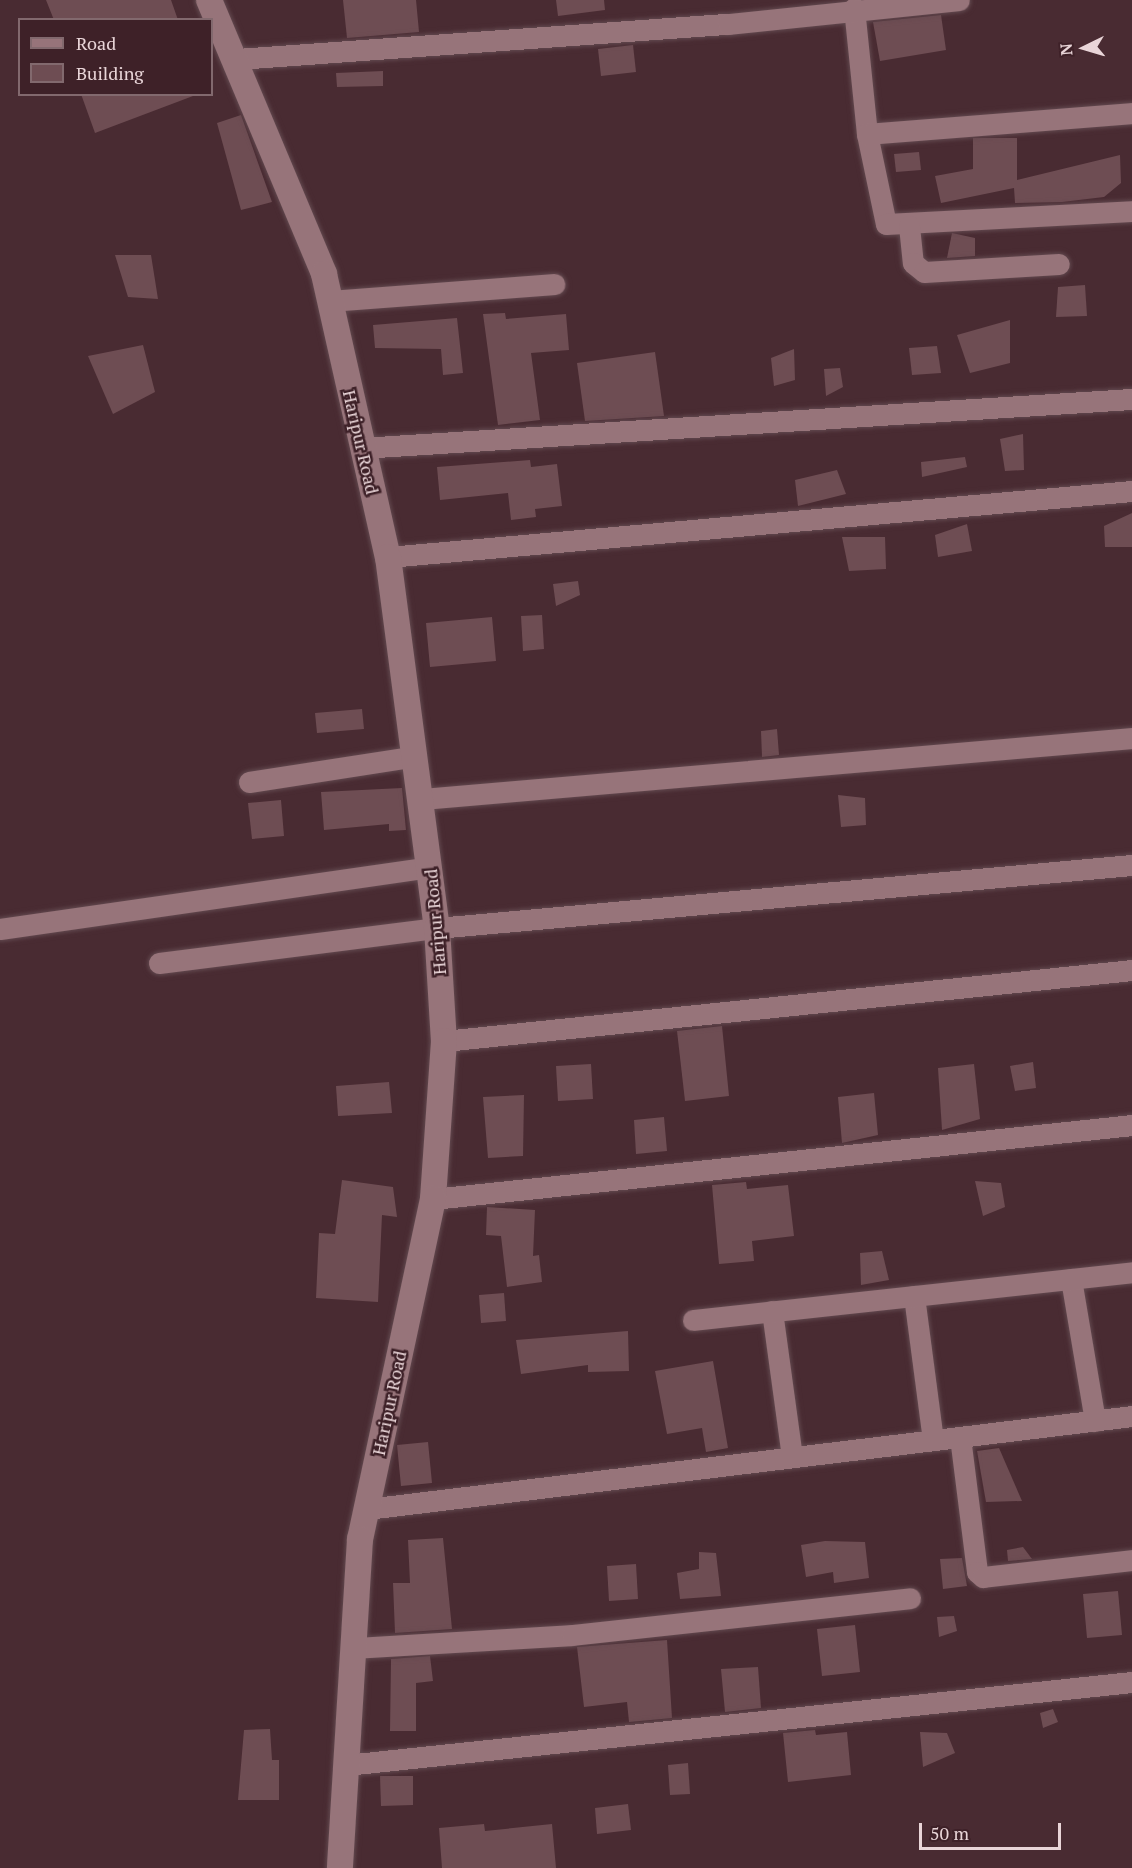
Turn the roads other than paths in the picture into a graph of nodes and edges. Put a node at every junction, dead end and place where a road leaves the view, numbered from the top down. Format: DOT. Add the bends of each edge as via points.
graph roads {
  1 [pos="209,0"];
  2 [pos="957,0"];
  3 [pos="854,8"];
  4 [pos="237,59"];
  5 [pos="1132,113"];
  6 [pos="867,134"];
  7 [pos="1132,211"];
  8 [pos="909,226"];
  9 [pos="1059,264"];
  10 [pos="554,284"];
  11 [pos="330,301"];
  12 [pos="1132,399"];
  13 [pos="361,448"];
  14 [pos="1132,491"];
  15 [pos="388,557"];
  16 [pos="1132,738"];
  17 [pos="416,756"];
  18 [pos="249,782"];
  19 [pos="422,799"];
  20 [pos="1132,865"];
  21 [pos="430,867"];
  22 [pos="437,928"];
  23 [pos="0,929"];
  24 [pos="159,963"];
  25 [pos="1132,970"];
  26 [pos="444,1041"];
  27 [pos="1132,1125"];
  28 [pos="433,1199"];
  29 [pos="1132,1272"];
  30 [pos="1071,1279"];
  31 [pos="914,1296"];
  32 [pos="772,1311"];
  33 [pos="693,1320"];
  34 [pos="1132,1416"];
  35 [pos="1095,1421"];
  36 [pos="960,1437"];
  37 [pos="933,1440"];
  38 [pos="792,1457"];
  39 [pos="367,1509"];
  40 [pos="1132,1560"];
  41 [pos="910,1598"];
  42 [pos="354,1648"];
  43 [pos="1132,1682"];
  44 [pos="346,1765"];
  45 [pos="340,1868"];
  1 -- 4 [label="street, Haripur Road"];
  2 -- 3 [label="street"];
  3 -- 4 [label="street" via="728,24"];
  3 -- 6 [label="street"];
  4 -- 11 [label="street, Haripur Road"];
  5 -- 6 [label="street"];
  6 -- 8 [label="street" via="886,224"];
  7 -- 8 [label="street"];
  8 -- 9 [label="street" via="913,263 924,272"];
  10 -- 11 [label="street"];
  11 -- 13 [label="street, Haripur Road"];
  12 -- 13 [label="street"];
  13 -- 15 [label="street, Haripur Road"];
  14 -- 15 [label="street"];
  15 -- 17 [label="street, Haripur Road"];
  16 -- 19 [label="street"];
  17 -- 18 [label="street"];
  17 -- 19 [label="street, Haripur Road"];
  19 -- 21 [label="street, Haripur Road"];
  20 -- 22 [label="street"];
  21 -- 22 [label="street, Haripur Road"];
  21 -- 23 [label="street"];
  22 -- 24 [label="street"];
  22 -- 26 [label="street, Haripur Road"];
  25 -- 26 [label="street"];
  26 -- 28 [label="street, Haripur Road"];
  27 -- 28 [label="street"];
  28 -- 39 [label="street, Haripur Road"];
  29 -- 30 [label="street"];
  30 -- 31 [label="street"];
  30 -- 35 [label="street"];
  31 -- 32 [label="street"];
  31 -- 37 [label="street"];
  32 -- 33 [label="street"];
  32 -- 38 [label="street"];
  34 -- 35 [label="street"];
  35 -- 36 [label="street"];
  36 -- 37 [label="street"];
  36 -- 40 [label="street" via="977,1572 983,1577"];
  37 -- 38 [label="street"];
  38 -- 39 [label="street"];
  39 -- 42 [label="street, Haripur Road" via="360,1539"];
  41 -- 42 [label="street" via="550,1638"];
  42 -- 44 [label="street, Haripur Road"];
  43 -- 44 [label="street"];
  44 -- 45 [label="street, Haripur Road"];
}
